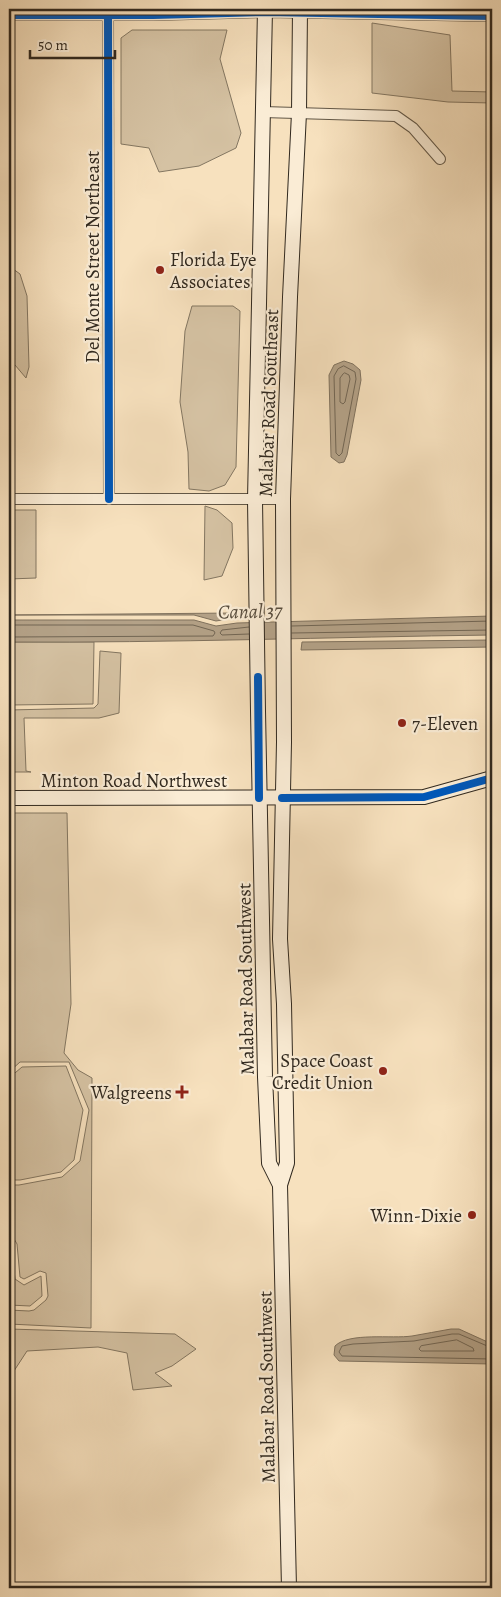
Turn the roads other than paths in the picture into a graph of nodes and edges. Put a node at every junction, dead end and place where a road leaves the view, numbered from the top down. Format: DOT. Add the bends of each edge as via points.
graph roads {
  1 [pos="266,10"];
  2 [pos="300,11"];
  3 [pos="9,15"];
  4 [pos="108,15"];
  5 [pos="492,16"];
  6 [pos="264,112"];
  7 [pos="299,113"];
  8 [pos="440,159"];
  9 [pos="109,498"];
  10 [pos="9,499"];
  11 [pos="284,499"];
  12 [pos="256,500"];
  13 [pos="492,778"];
  14 [pos="9,798"];
  15 [pos="259,798"];
  16 [pos="282,798"];
  17 [pos="280,1185"];
  18 [pos="289,1588"];
  1 -- 2 [label="street"];
  1 -- 4 [label="street"];
  1 -- 6 [label="main road, Malabar Road Southeast"];
  2 -- 5 [label="street"];
  2 -- 7 [label="main road, Malabar Road Southeast"];
  3 -- 4 [label="street"];
  4 -- 9 [label="street, Del Monte Street Northeast"];
  6 -- 7 [label="street"];
  6 -- 12 [label="main road, Malabar Road Southeast"];
  7 -- 8 [label="street" via="396,116 413,128"];
  7 -- 11 [label="main road, Malabar Road Southeast"];
  9 -- 10 [label="street"];
  9 -- 12 [label="street"];
  11 -- 12 [label="street"];
  11 -- 16 [label="main road, Malabar Road Southeast"];
  12 -- 15 [label="main road, Malabar Road Southeast"];
  13 -- 16 [label="main road, Minton Road Northwest" via="424,797"];
  14 -- 15 [label="main road, Minton Road Northwest"];
  15 -- 16 [label="main road, Minton Road Northwest"];
  15 -- 17 [label="main road, Malabar Road Southwest" via="269,1163"];
  16 -- 17 [label="main road, Malabar Road Southwest" via="280,939 288,1163"];
  17 -- 18 [label="main road, Malabar Road Southwest"];
}
